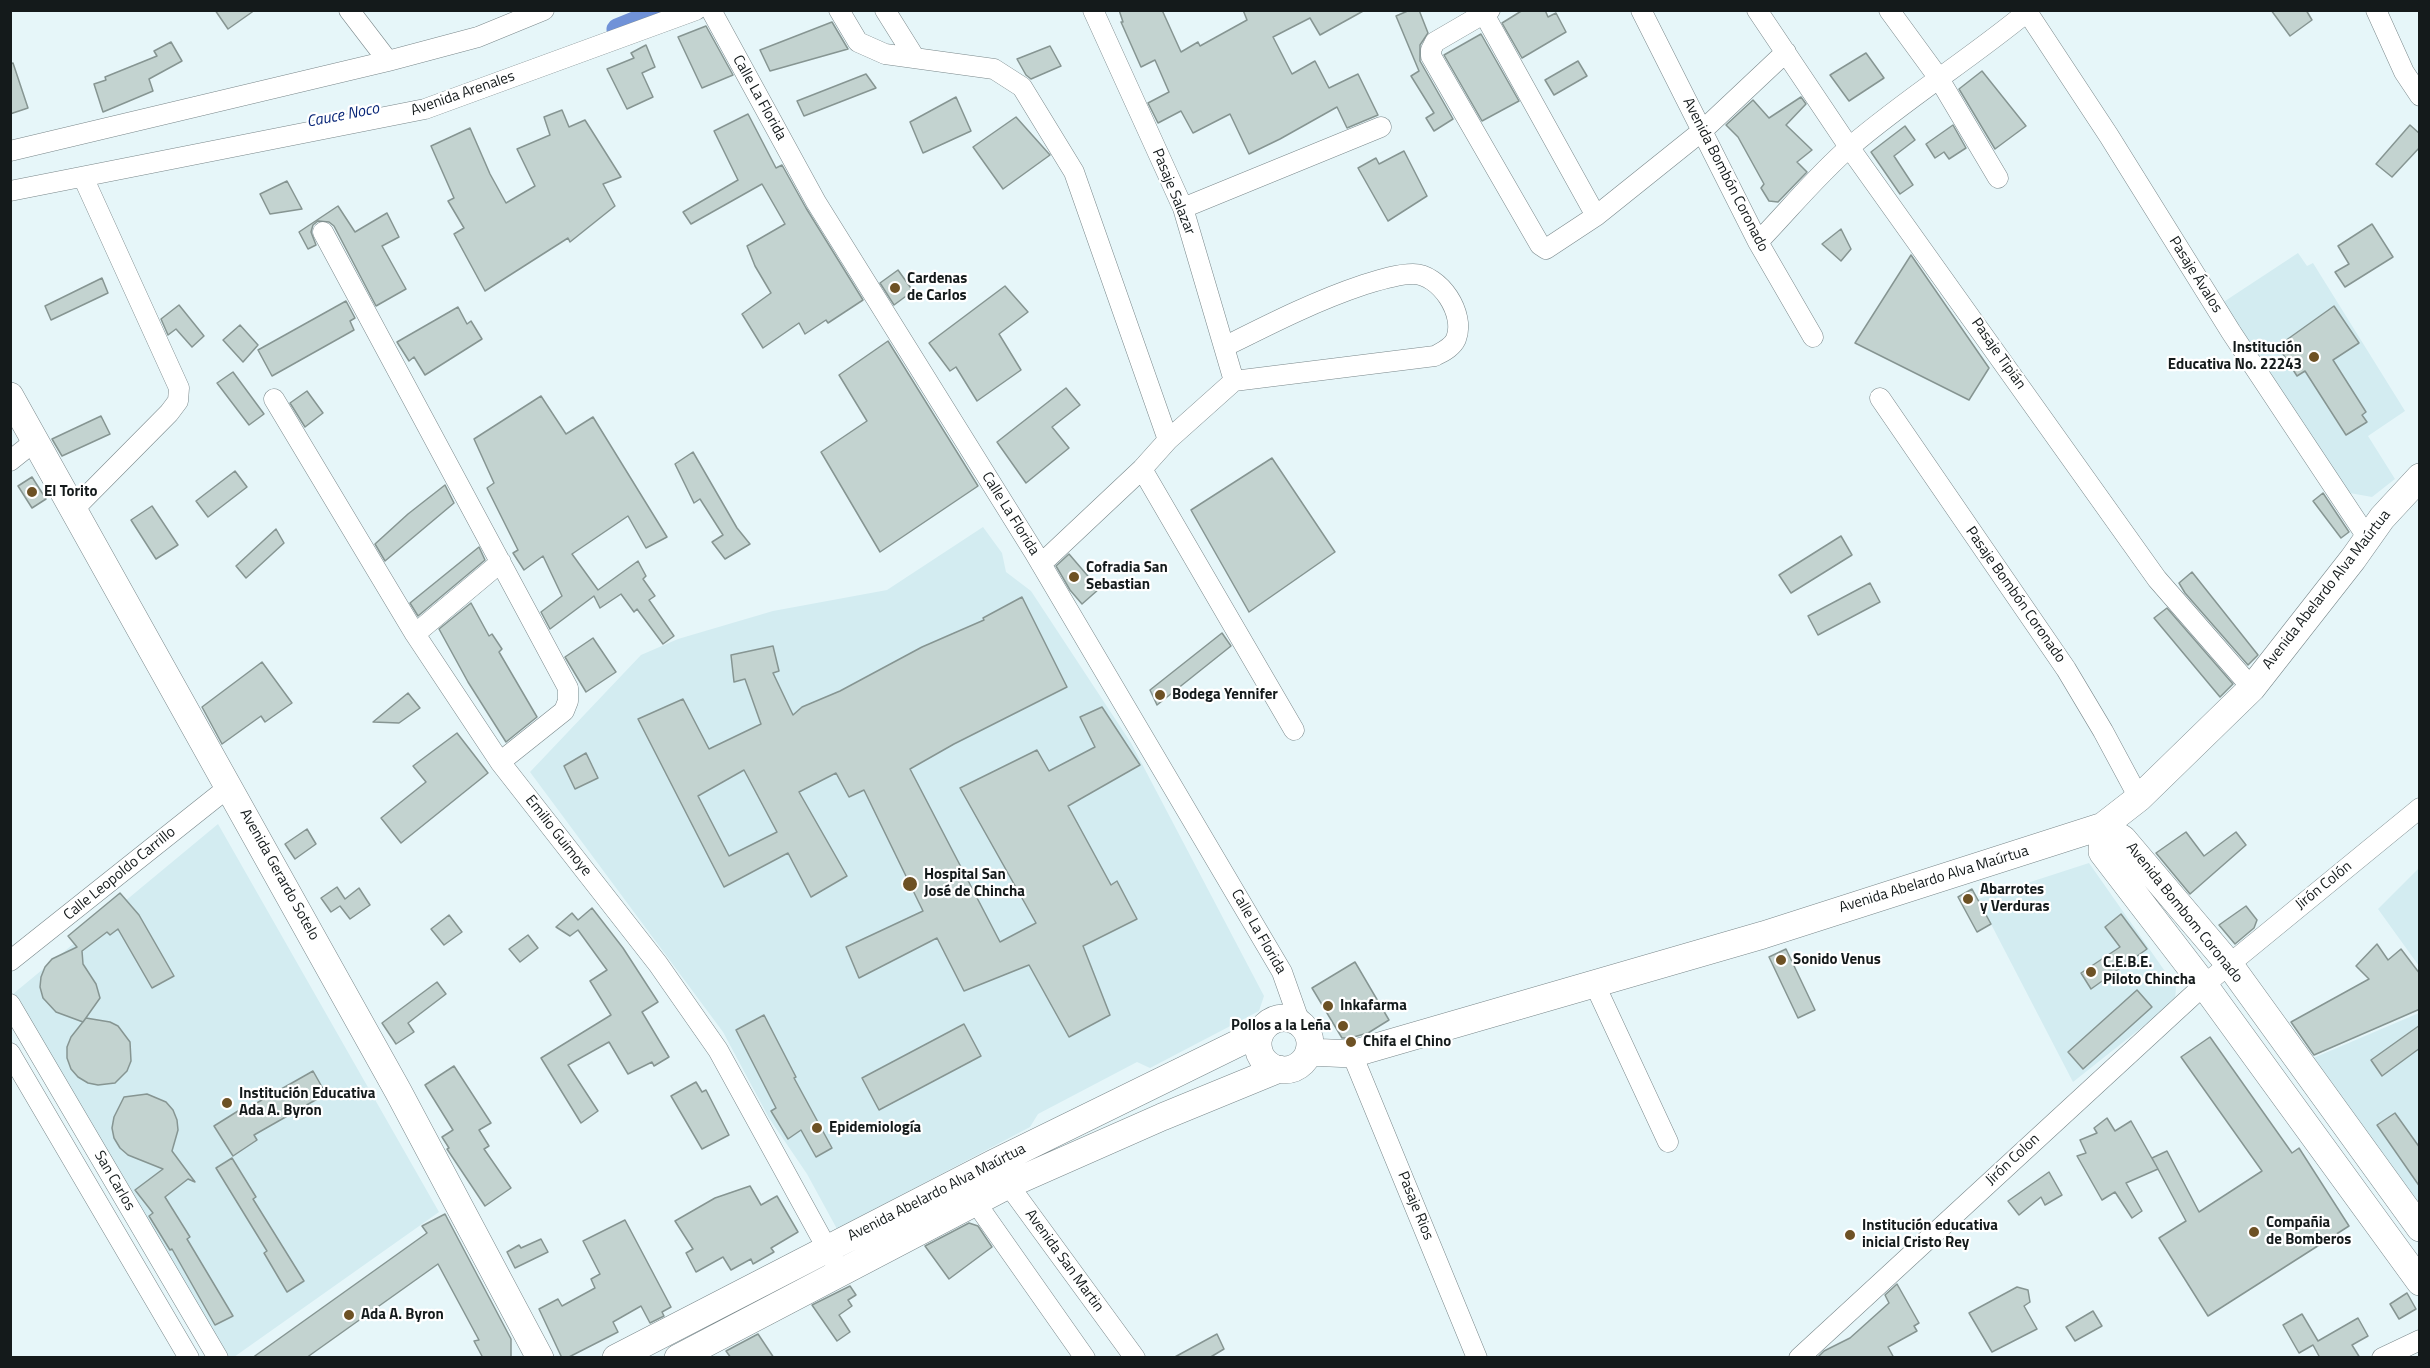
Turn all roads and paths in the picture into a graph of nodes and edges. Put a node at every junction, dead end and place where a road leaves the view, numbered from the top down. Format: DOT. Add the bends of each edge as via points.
graph roads {
  1 [pos="349,10"];
  2 [pos="544,10"];
  3 [pos="696,10"];
  4 [pos="711,10"];
  5 [pos="839,10"];
  6 [pos="885,10"];
  7 [pos="1093,10"];
  8 [pos="1641,10"];
  9 [pos="1756,10"];
  10 [pos="1889,10"];
  11 [pos="2376,10"];
  12 [pos="2026,11"];
  13 [pos="1487,12"];
  14 [pos="1786,52"];
  15 [pos="915,58"];
  16 [pos="388,61"];
  17 [pos="1938,77"];
  18 [pos="2420,96"];
  19 [pos="1381,127"];
  20 [pos="1702,131"];
  21 [pos="1849,147"];
  22 [pos="10,151"];
  23 [pos="83,177"];
  24 [pos="1998,178"];
  25 [pos="10,191"];
  26 [pos="1183,208"];
  27 [pos="1596,216"];
  28 [pos="323,231"];
  29 [pos="1758,242"];
  30 [pos="1813,337"];
  31 [pos="1224,347"];
  32 [pos="1234,381"];
  33 [pos="10,396"];
  34 [pos="1880,398"];
  35 [pos="274,399"];
  36 [pos="1168,440"];
  37 [pos="35,441"];
  38 [pos="10,461"];
  39 [pos="1142,469"];
  40 [pos="2420,477"];
  41 [pos="74,509"];
  42 [pos="2367,537"];
  43 [pos="501,562"];
  44 [pos="1041,564"];
  45 [pos="415,634"];
  46 [pos="2252,688"];
  47 [pos="1294,730"];
  48 [pos="500,762"];
  49 [pos="230,786"];
  50 [pos="2139,798"];
  51 [pos="2420,808"];
  52 [pos="2103,826"];
  53 [pos="10,962"];
  54 [pos="2229,964"];
  55 [pos="1594,985"];
  56 [pos="2204,985"];
  57 [pos="10,1004"];
  58 [pos="1300,1023"];
  59 [pos="1261,1032"];
  60 [pos="1309,1052"];
  61 [pos="10,1053"];
  62 [pos="1352,1054"];
  63 [pos="1279,1069"];
  64 [pos="1147,1088"];
  65 [pos="1162,1117"];
  66 [pos="1668,1142"];
  67 [pos="1001,1174"];
  68 [pos="962,1180"];
  69 [pos="975,1204"];
  70 [pos="2420,1228"];
  71 [pos="828,1249"];
  72 [pos="839,1274"];
  73 [pos="2420,1282"];
  74 [pos="2420,1340"];
  75 [pos="189,1358"];
  76 [pos="218,1358"];
  77 [pos="540,1358"];
  78 [pos="616,1358"];
  79 [pos="678,1358"];
  80 [pos="1085,1358"];
  81 [pos="1135,1358"];
  82 [pos="1477,1358"];
  83 [pos="1798,1358"];
  84 [pos="2382,1358"];
  1 -- 16 [label="street"];
  2 -- 16 [label="street" via="478,37"];
  3 -- 23 [label="street, Avenida Arenales" via="425,109"];
  4 -- 44 [label="street, Calle La Florida" via="816,202"];
  5 -- 15 [label="street" via="858,42 885,54"];
  6 -- 15 [label="street"];
  7 -- 26 [label="street, Pasaje Salazar"];
  8 -- 20 [label="street, Avenida Bombón Coronado"];
  9 -- 14 [label="street, Pasaje Tipián"];
  10 -- 17 [label="street"];
  11 -- 18 [label="street" via="2404,72"];
  12 -- 17 [label="street" via="1982,48"];
  12 -- 42 [label="street, Pasaje Ávalos"];
  13 -- 27 [label="street"];
  13 -- 27 [label="street" via="1435,42 1431,56 1540,245 1546,249 1554,246"];
  14 -- 20 [label="street"];
  14 -- 21 [label="street, Pasaje Tipián"];
  15 -- 36 [label="street" via="994,69 1022,87 1074,172"];
  16 -- 22 [label="street"];
  17 -- 21 [label="street"];
  17 -- 24 [label="street"];
  19 -- 26 [label="street"];
  20 -- 27 [label="street"];
  20 -- 29 [label="street, Avenida Bombón Coronado"];
  21 -- 29 [label="street"];
  21 -- 46 [label="street, Pasaje Tipián" via="2157,579"];
  23 -- 25 [label="street, Avenida Arenales"];
  23 -- 41 [label="street" via="179,388 178,401 169,413"];
  26 -- 31 [label="street, Pasaje Salazar"];
  28 -- 43 [label="street"];
  29 -- 30 [label="street, Avenida Bombón Coronado"];
  31 -- 32 [label="street, Pasaje Salazar"];
  31 -- 32 [label="street" via="1330,296 1380,279 1426,276 1443,289 1455,310 1456,339 1434,356"];
  32 -- 36 [label="street"];
  33 -- 37 [label="street, Avenida Gerardo Sotelo"];
  34 -- 50 [label="street, Pasaje Bombón Coronado" via="2066,669"];
  35 -- 45 [label="street, Emilio Guimoye"];
  36 -- 39 [label="street"];
  37 -- 38 [label="street"];
  37 -- 41 [label="street, Avenida Gerardo Sotelo"];
  39 -- 44 [label="street"];
  39 -- 47 [label="street"];
  40 -- 42 [label="street, Avenida Abelardo Alva Maúrtua"];
  41 -- 49 [label="street, Avenida Gerardo Sotelo"];
  42 -- 46 [label="street, Avenida Abelardo Alva Maúrtua"];
  43 -- 45 [label="street"];
  43 -- 48 [label="street" via="568,688 568,701 564,711"];
  44 -- 58 [label="street, Calle La Florida" via="1282,972"];
  45 -- 48 [label="street, Emilio Guimoye"];
  46 -- 50 [label="street, Avenida Abelardo Alva Maúrtua"];
  48 -- 71 [label="street, Emilio Guimoye" via="695,1015"];
  49 -- 53 [label="street, Calle Leopoldo Carrillo"];
  49 -- 77 [label="street, Avenida Gerardo Sotelo"];
  50 -- 52 [label="street, Avenida Abelardo Alva Maúrtua"];
  51 -- 54 [label="street, Jirón Colón"];
  52 -- 54 [label="street, Avenida Bombom Coronado" via="2123,839"];
  52 -- 55 [label="street, Avenida Abelardo Alva Maúrtua"];
  52 -- 56 [label="street, Avenida Bombom Coronado" via="2102,852"];
  54 -- 56 [label="street, Jirón Colon"];
  54 -- 70 [label="street, Avenida Bombom Coronado"];
  55 -- 62 [label="street, Avenida Abelardo Alva Maúrtua"];
  55 -- 66 [label="street"];
  56 -- 73 [label="street, Avenida Bombom Coronado"];
  56 -- 83 [label="street, Jirón Colon"];
  57 -- 76 [label="street, San Carlos"];
  58 -- 59 [label="street" via="1278,1018"];
  58 -- 60 [label="street" via="1309,1036"];
  59 -- 63 [label="street" via="1261,1055 1265,1062"];
  59 -- 64 [label="street, Avenida Abelardo Alva Maúrtua"];
  60 -- 62 [label="street, Avenida Abelardo Alva Maúrtua"];
  60 -- 63 [label="street" via="1294,1068"];
  61 -- 75 [label="street, San Carlos"];
  62 -- 82 [label="street, Pasaje Rios"];
  63 -- 65 [label="street, Avenida Abelardo Alva Maúrtua"];
  64 -- 65 [label="street"];
  64 -- 67 [label="street, Avenida Abelardo Alva Maúrtua"];
  65 -- 67 [label="street, Avenida Abelardo Alva Maúrtua"];
  67 -- 68 [label="street, Avenida Abelardo Alva Maúrtua"];
  67 -- 69 [label="street, Avenida Abelardo Alva Maúrtua"];
  67 -- 81 [label="street, Avenida San Martin"];
  68 -- 69 [label="street"];
  68 -- 71 [label="street, Avenida Abelardo Alva Maúrtua"];
  69 -- 72 [label="street, Avenida Abelardo Alva Maúrtua"];
  69 -- 80 [label="street"];
  71 -- 72 [label="street, Emilio Guimoye"];
  71 -- 78 [label="street, Avenida Abelardo Alva Maúrtua"];
  72 -- 79 [label="street, Avenida Abelardo Alva Maúrtua"];
  74 -- 84 [label="street"];
}
